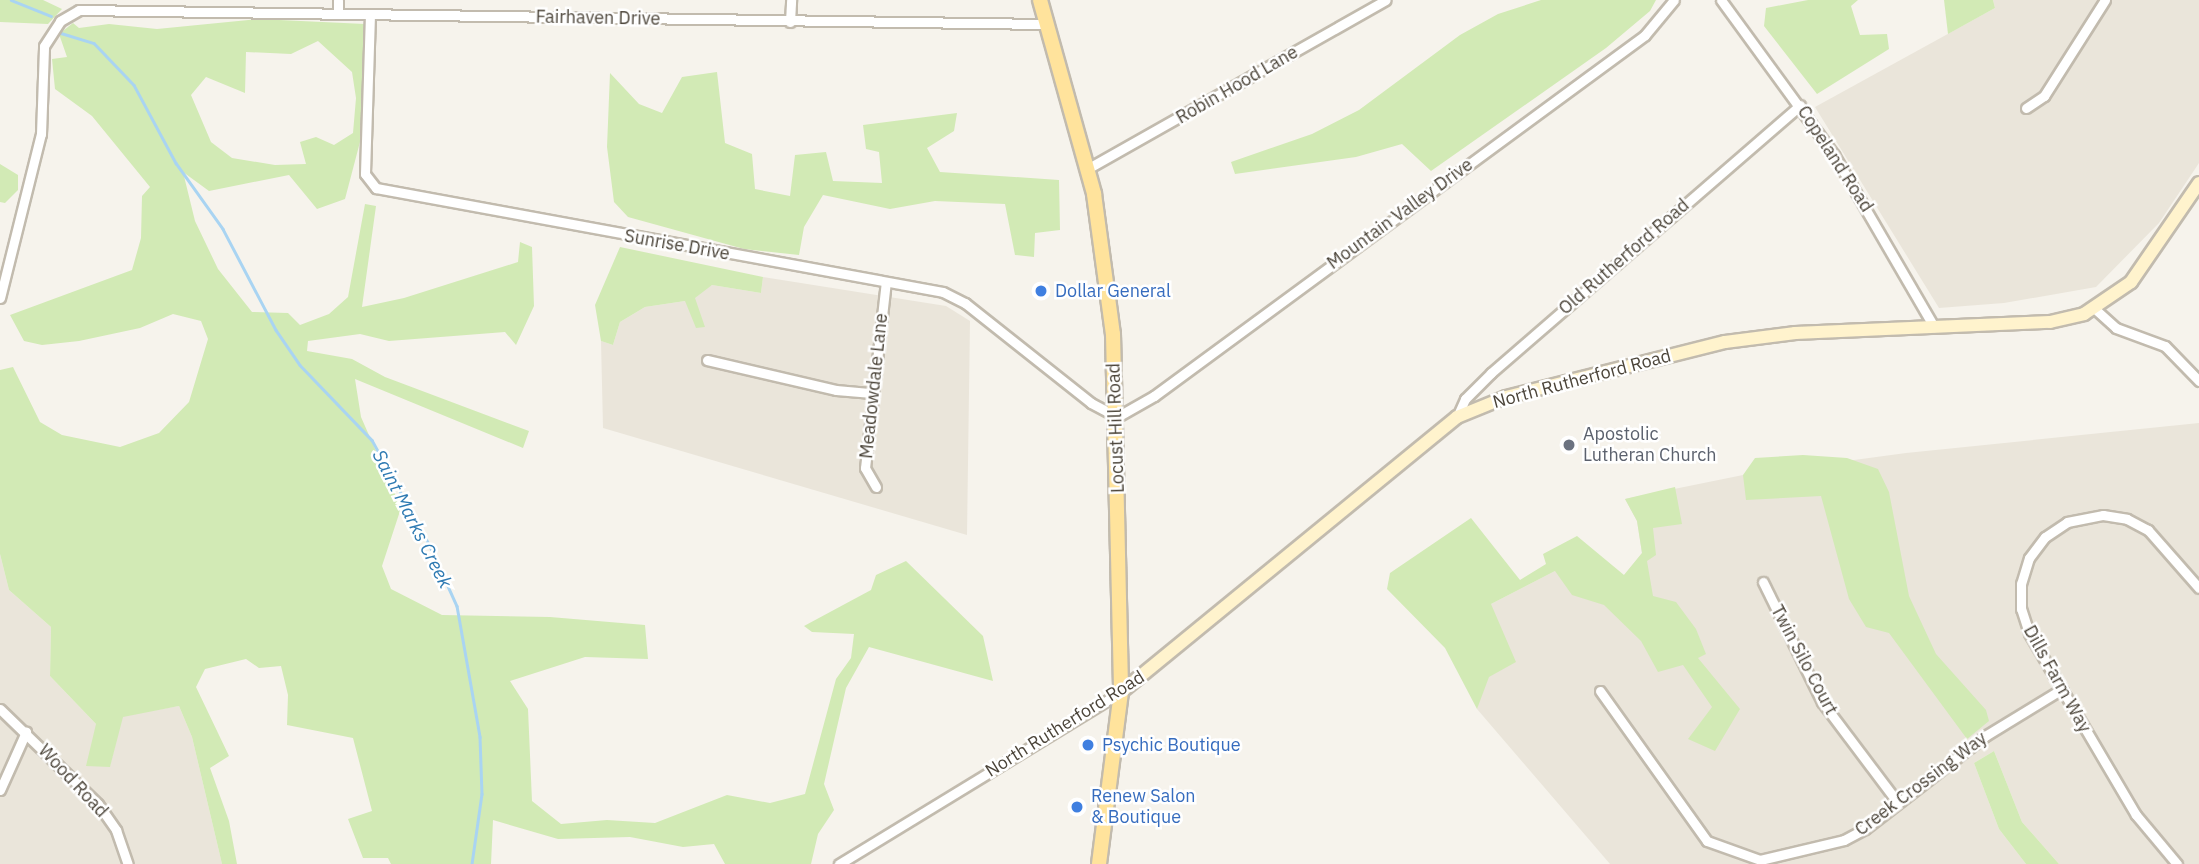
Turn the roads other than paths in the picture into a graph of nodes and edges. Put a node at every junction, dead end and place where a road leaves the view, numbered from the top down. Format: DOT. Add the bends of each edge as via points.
graph roads {
  1 [pos="338,0"];
  2 [pos="791,0"];
  3 [pos="1040,0"];
  4 [pos="1387,0"];
  5 [pos="1674,0"];
  6 [pos="1721,0"];
  7 [pos="2105,0"];
  8 [pos="338,14"];
  9 [pos="370,15"];
  10 [pos="790,22"];
  11 [pos="1048,24"];
  12 [pos="1800,105"];
  13 [pos="2026,108"];
  14 [pos="1087,169"];
  15 [pos="2199,183"];
  16 [pos="886,282"];
  17 [pos="0,298"];
  18 [pos="2095,309"];
  19 [pos="1934,327"];
  20 [pos="707,360"];
  21 [pos="2199,381"];
  22 [pos="872,393"];
  23 [pos="1117,417"];
  24 [pos="1457,417"];
  25 [pos="876,487"];
  26 [pos="1763,582"];
  27 [pos="2199,588"];
  28 [pos="2062,689"];
  29 [pos="1600,691"];
  30 [pos="1121,692"];
  31 [pos="0,709"];
  32 [pos="26,732"];
  33 [pos="0,790"];
  34 [pos="1898,803"];
  35 [pos="128,864"];
  36 [pos="839,864"];
  37 [pos="1099,864"];
  38 [pos="2177,864"];
  1 -- 8 [label="street"];
  2 -- 10 [label="street"];
  3 -- 11 [label="main road, Locust Hill Road"];
  4 -- 14 [label="street, Robin Hood Lane"];
  5 -- 23 [label="street, Mountain Valley Drive" via="1645,34 1154,396"];
  6 -- 12 [label="street, Copeland Road"];
  7 -- 13 [label="street" via="2044,96"];
  8 -- 9 [label="street, Fairhaven Drive"];
  8 -- 17 [label="street, Fairhaven Drive" via="83,10 60,21 44,46 41,134"];
  9 -- 10 [label="street, Fairhaven Drive"];
  9 -- 16 [label="street, Sunrise Drive" via="365,174 376,188"];
  10 -- 11 [label="street, Fairhaven Drive"];
  11 -- 14 [label="main road, Locust Hill Road"];
  12 -- 19 [label="street, Copeland Road" via="1870,212"];
  12 -- 24 [label="street, Old Rutherford Road" via="1491,373 1465,399"];
  14 -- 23 [label="main road, Locust Hill Road" via="1108,284"];
  15 -- 18 [label="street, North Rutherford Road" via="2144,266"];
  16 -- 22 [label="street, Meadowdale Lane"];
  16 -- 23 [label="street, Sunrise Drive" via="954,296 1091,403"];
  18 -- 19 [label="street, North Rutherford Road" via="2050,323"];
  18 -- 21 [label="street" via="2116,328 2165,346"];
  19 -- 24 [label="street, North Rutherford Road" via="1795,333 1725,342 1506,397"];
  20 -- 22 [label="street" via="836,390"];
  22 -- 25 [label="street, Meadowdale Lane" via="865,468"];
  23 -- 30 [label="main road, Locust Hill Road"];
  24 -- 30 [label="street, North Rutherford Road"];
  26 -- 34 [label="street, Twin Silo Court" via="1822,702"];
  27 -- 28 [label="street, Dills Farm Way" via="2157,538 2127,519 2090,515 2056,529 2029,558 2020,597 2029,633"];
  28 -- 34 [label="street, Creek Crossing Way" via="1985,736"];
  28 -- 38 [label="street, Dills Farm Way" via="2136,815"];
  29 -- 34 [label="street, Creek Crossing Way" via="1707,841 1731,853 1760,860 1844,840"];
  30 -- 36 [label="street, North Rutherford Road"];
  30 -- 37 [label="main road, Locust Hill Road"];
  31 -- 32 [label="street, Wood Road"];
  32 -- 33 [label="street"];
  32 -- 35 [label="street, Wood Road" via="98,804 116,830"];
}
